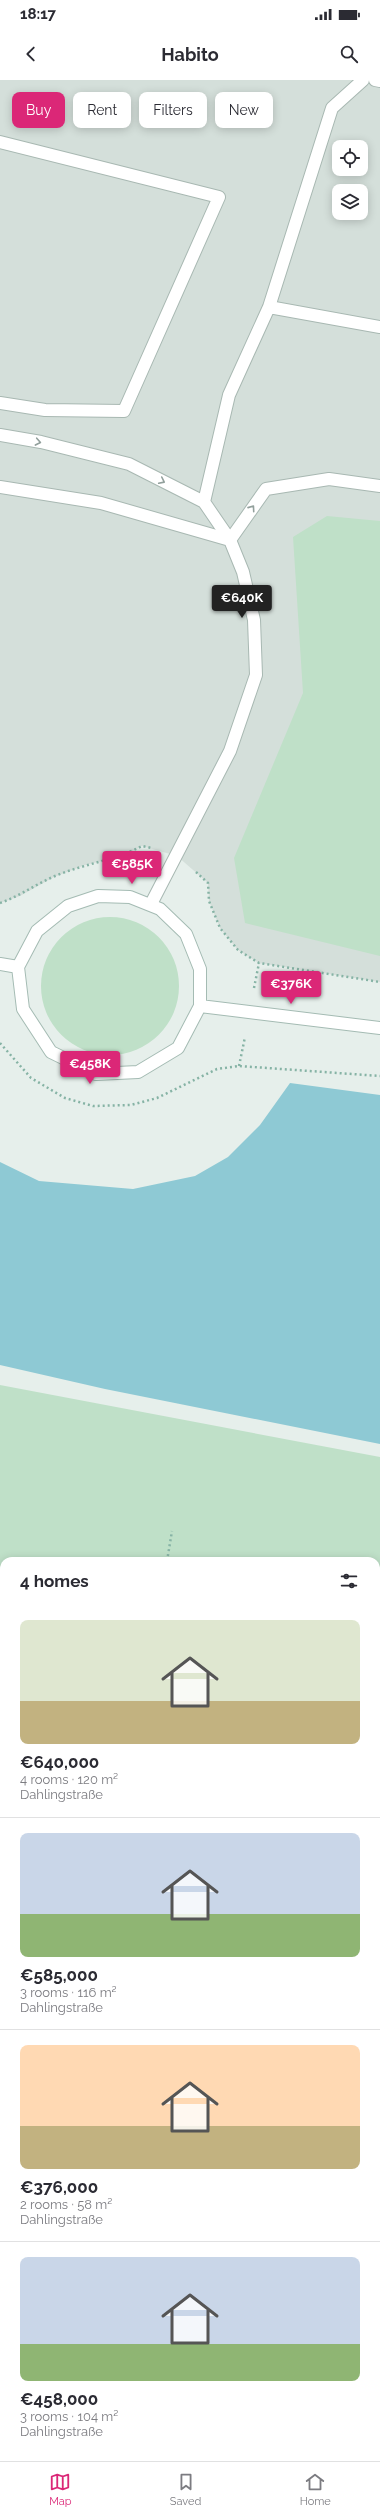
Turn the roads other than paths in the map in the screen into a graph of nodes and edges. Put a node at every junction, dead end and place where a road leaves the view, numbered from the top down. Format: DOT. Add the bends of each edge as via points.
graph roads {
  1 [pos="363,80"];
  2 [pos="375,80"];
  3 [pos="380,81"];
  4 [pos="0,142"];
  5 [pos="269,307"];
  6 [pos="380,327"];
  7 [pos="0,403"];
  8 [pos="0,435"];
  9 [pos="380,486"];
  10 [pos="0,487"];
  11 [pos="204,502"];
  12 [pos="230,540"];
  13 [pos="151,904"];
  14 [pos="0,964"];
  15 [pos="18,967"];
  16 [pos="200,1006"];
  17 [pos="380,1028"];
  1 -- 5 [label="street" via="332,108"];
  2 -- 3 [label="street"];
  4 -- 7 [label="street" via="219,197 124,411 45,410"];
  5 -- 6 [label="street"];
  5 -- 11 [label="street" via="229,395"];
  8 -- 11 [label="street, one-way" via="41,442 129,464"];
  12 -- 9 [label="street, one-way" via="266,489 329,478"];
  10 -- 12 [label="street" via="101,503"];
  11 -- 12 [label="street"];
  12 -- 13 [label="street" via="243,572 254,620 256,675 230,751"];
  13 -- 15 [label="street" via="130,897 98,896 68,906 37,931"];
  13 -- 16 [label="street" via="160,909 186,934 200,969"];
  14 -- 15 [label="street"];
  15 -- 16 [label="street" via="24,1009 51,1052 96,1074 138,1072 178,1048"];
  16 -- 17 [label="street"];
}
